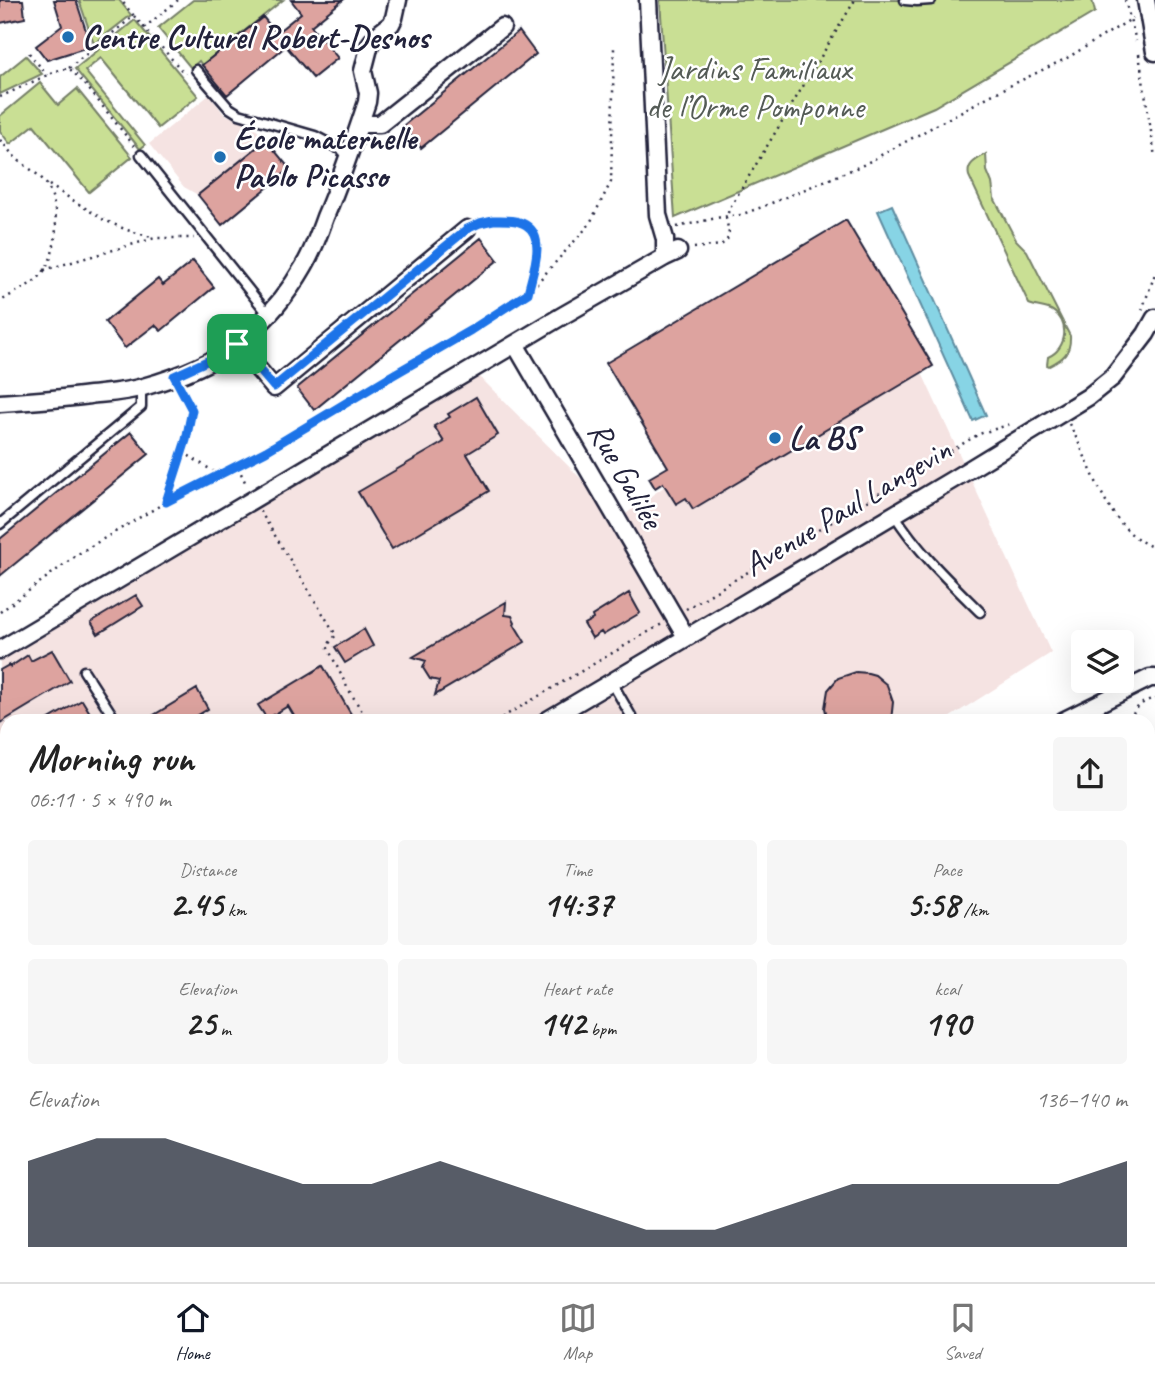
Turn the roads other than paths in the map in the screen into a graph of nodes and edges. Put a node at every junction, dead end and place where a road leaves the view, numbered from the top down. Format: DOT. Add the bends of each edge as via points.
graph roads {
  1 [pos="398,0"];
  2 [pos="648,0"];
  3 [pos="905,0"];
  4 [pos="931,0"];
  5 [pos="1147,5"];
  6 [pos="502,27"];
  7 [pos="1155,50"];
  8 [pos="196,70"];
  9 [pos="360,124"];
  10 [pos="349,154"];
  11 [pos="141,155"];
  12 [pos="467,229"];
  13 [pos="268,314"];
  14 [pos="1148,316"];
  15 [pos="237,344"];
  16 [pos="515,344"];
  17 [pos="141,387"];
  18 [pos="0,403"];
  19 [pos="894,514"];
  20 [pos="0,524"];
  21 [pos="980,612"];
  22 [pos="687,637"];
  23 [pos="0,650"];
  24 [pos="84,671"];
  25 [pos="1153,677"];
  26 [pos="611,681"];
  27 [pos="112,714"];
  28 [pos="557,714"];
  29 [pos="630,714"];
  30 [pos="1084,714"];
  1 -- 9 [label="street" via="391,24 373,39 368,51 363,71 368,93"];
  2 -- 16 [label="street" via="658,215 671,254"];
  3 -- 4 [label="lane"];
  5 -- 7 [label="street"];
  6 -- 9 [label="street" via="380,124"];
  8 -- 10 [label="lane" via="239,114 315,136"];
  9 -- 10 [label="street"];
  10 -- 13 [label="street" via="304,267"];
  11 -- 13 [label="lane"];
  12 -- 15 [label="street" via="274,387"];
  13 -- 15 [label="street"];
  14 -- 19 [label="street, Avenue Paul Langevin" via="1141,341 1113,377 1088,397"];
  15 -- 17 [label="street"];
  16 -- 22 [label="street, Rue Galilée"];
  16 -- 23 [label="street"];
  17 -- 18 [label="street"];
  17 -- 20 [label="lane" via="141,407"];
  19 -- 21 [label="lane" via="927,559"];
  19 -- 22 [label="street, Avenue Paul Langevin"];
  22 -- 26 [label="street, Avenue Paul Langevin"];
  24 -- 27 [label="lane"];
  25 -- 30 [label="street"];
  26 -- 28 [label="street, Avenue Paul Langevin"];
  26 -- 29 [label="lane"];
}
